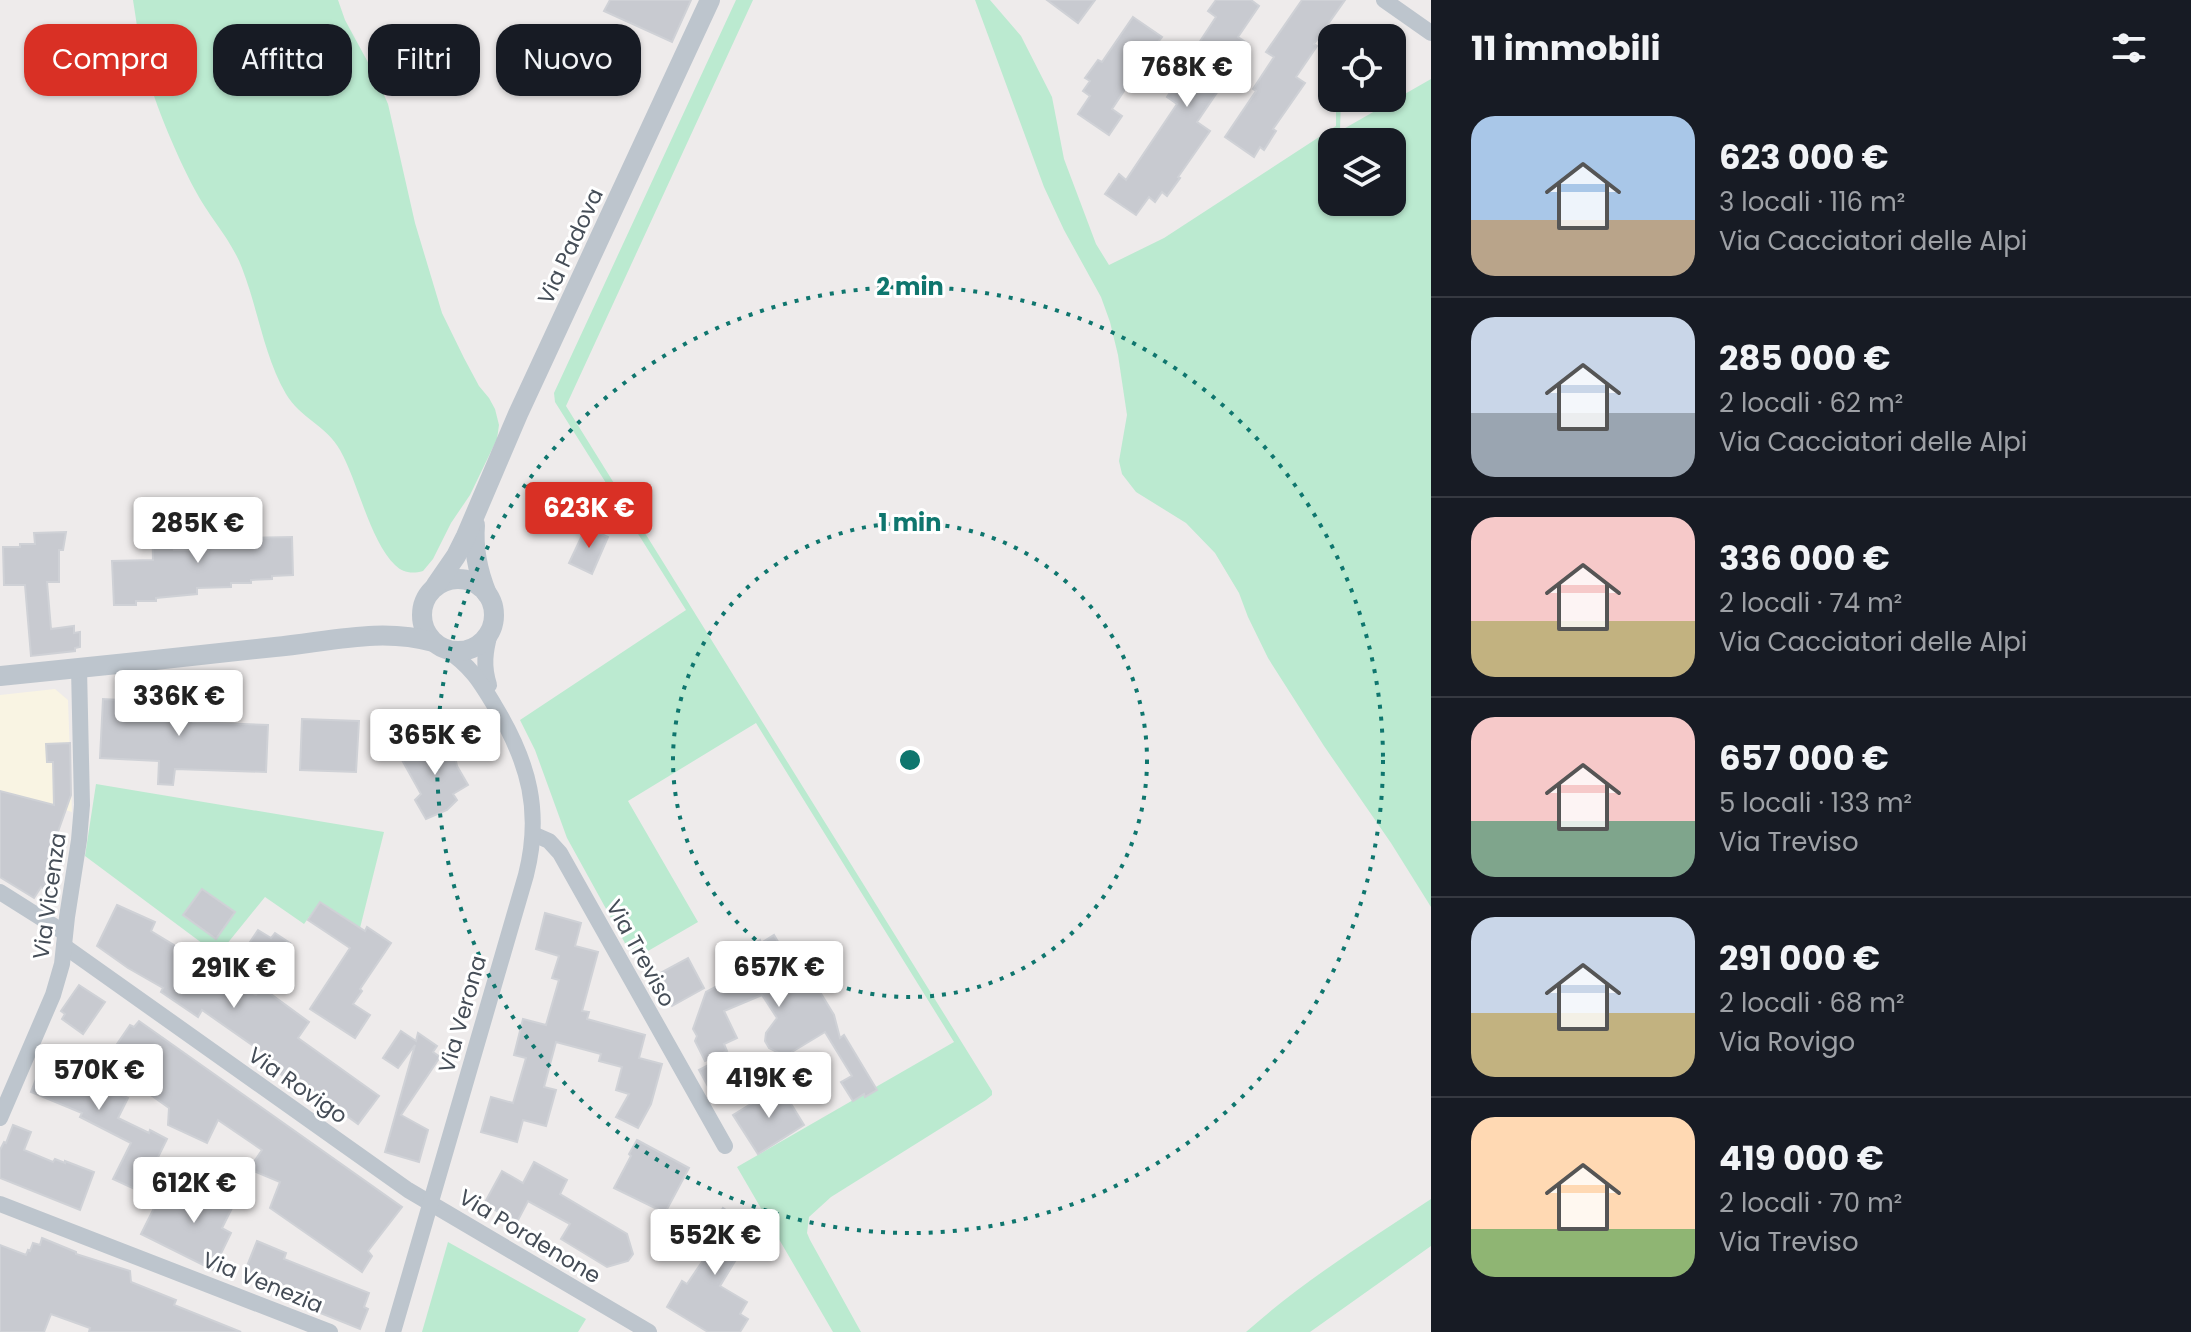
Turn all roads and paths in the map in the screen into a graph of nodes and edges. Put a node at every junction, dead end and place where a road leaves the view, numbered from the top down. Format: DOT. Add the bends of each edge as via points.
graph roads {
  1 [pos="710,0"];
  2 [pos="1384,0"];
  3 [pos="1431,33"];
  4 [pos="476,513"];
  5 [pos="430,592"];
  6 [pos="487,594"];
  7 [pos="490,633"];
  8 [pos="367,636"];
  9 [pos="438,645"];
  10 [pos="79,668"];
  11 [pos="0,676"];
  12 [pos="497,710"];
  13 [pos="533,834"];
  14 [pos="0,892"];
  15 [pos="64,940"];
  16 [pos="2,1107"];
  17 [pos="725,1146"];
  18 [pos="431,1201"];
  19 [pos="0,1204"];
  20 [pos="330,1332"];
  21 [pos="393,1332"];
  22 [pos="649,1332"];
  1 -- 4 [label="street, Via Padova"];
  2 -- 3 [label="street"];
  4 -- 5 [label="street, Via Padova" via="456,556"];
  4 -- 6 [label="street, Via Padova" via="476,553"];
  5 -- 6 [label="street" via="453,578 481,586"];
  5 -- 8 [label="street, Via Padova" via="402,621"];
  5 -- 9 [label="street" via="422,607 422,624"];
  6 -- 7 [label="street" via="494,613"];
  7 -- 9 [label="street" via="468,650"];
  7 -- 12 [label="street, Via Verona" via="484,670"];
  8 -- 9 [label="street" via="397,634"];
  8 -- 10 [label="street"];
  9 -- 12 [label="street, Via Verona" via="474,673"];
  10 -- 11 [label="street"];
  10 -- 15 [label="street, Via Vicenza" via="82,805"];
  12 -- 13 [label="street, Via Verona" via="525,768"];
  13 -- 17 [label="street, Via Treviso" via="560,853"];
  13 -- 18 [label="street, Via Verona" via="526,875"];
  14 -- 15 [label="street, Via Rovigo"];
  15 -- 16 [label="street, Via Vicenza" via="58,983"];
  15 -- 18 [label="street, Via Rovigo" via="408,1190"];
  18 -- 21 [label="street, Via Verona"];
  18 -- 22 [label="street, Via Pordenone"];
  19 -- 20 [label="street, Via Venezia"];
}
